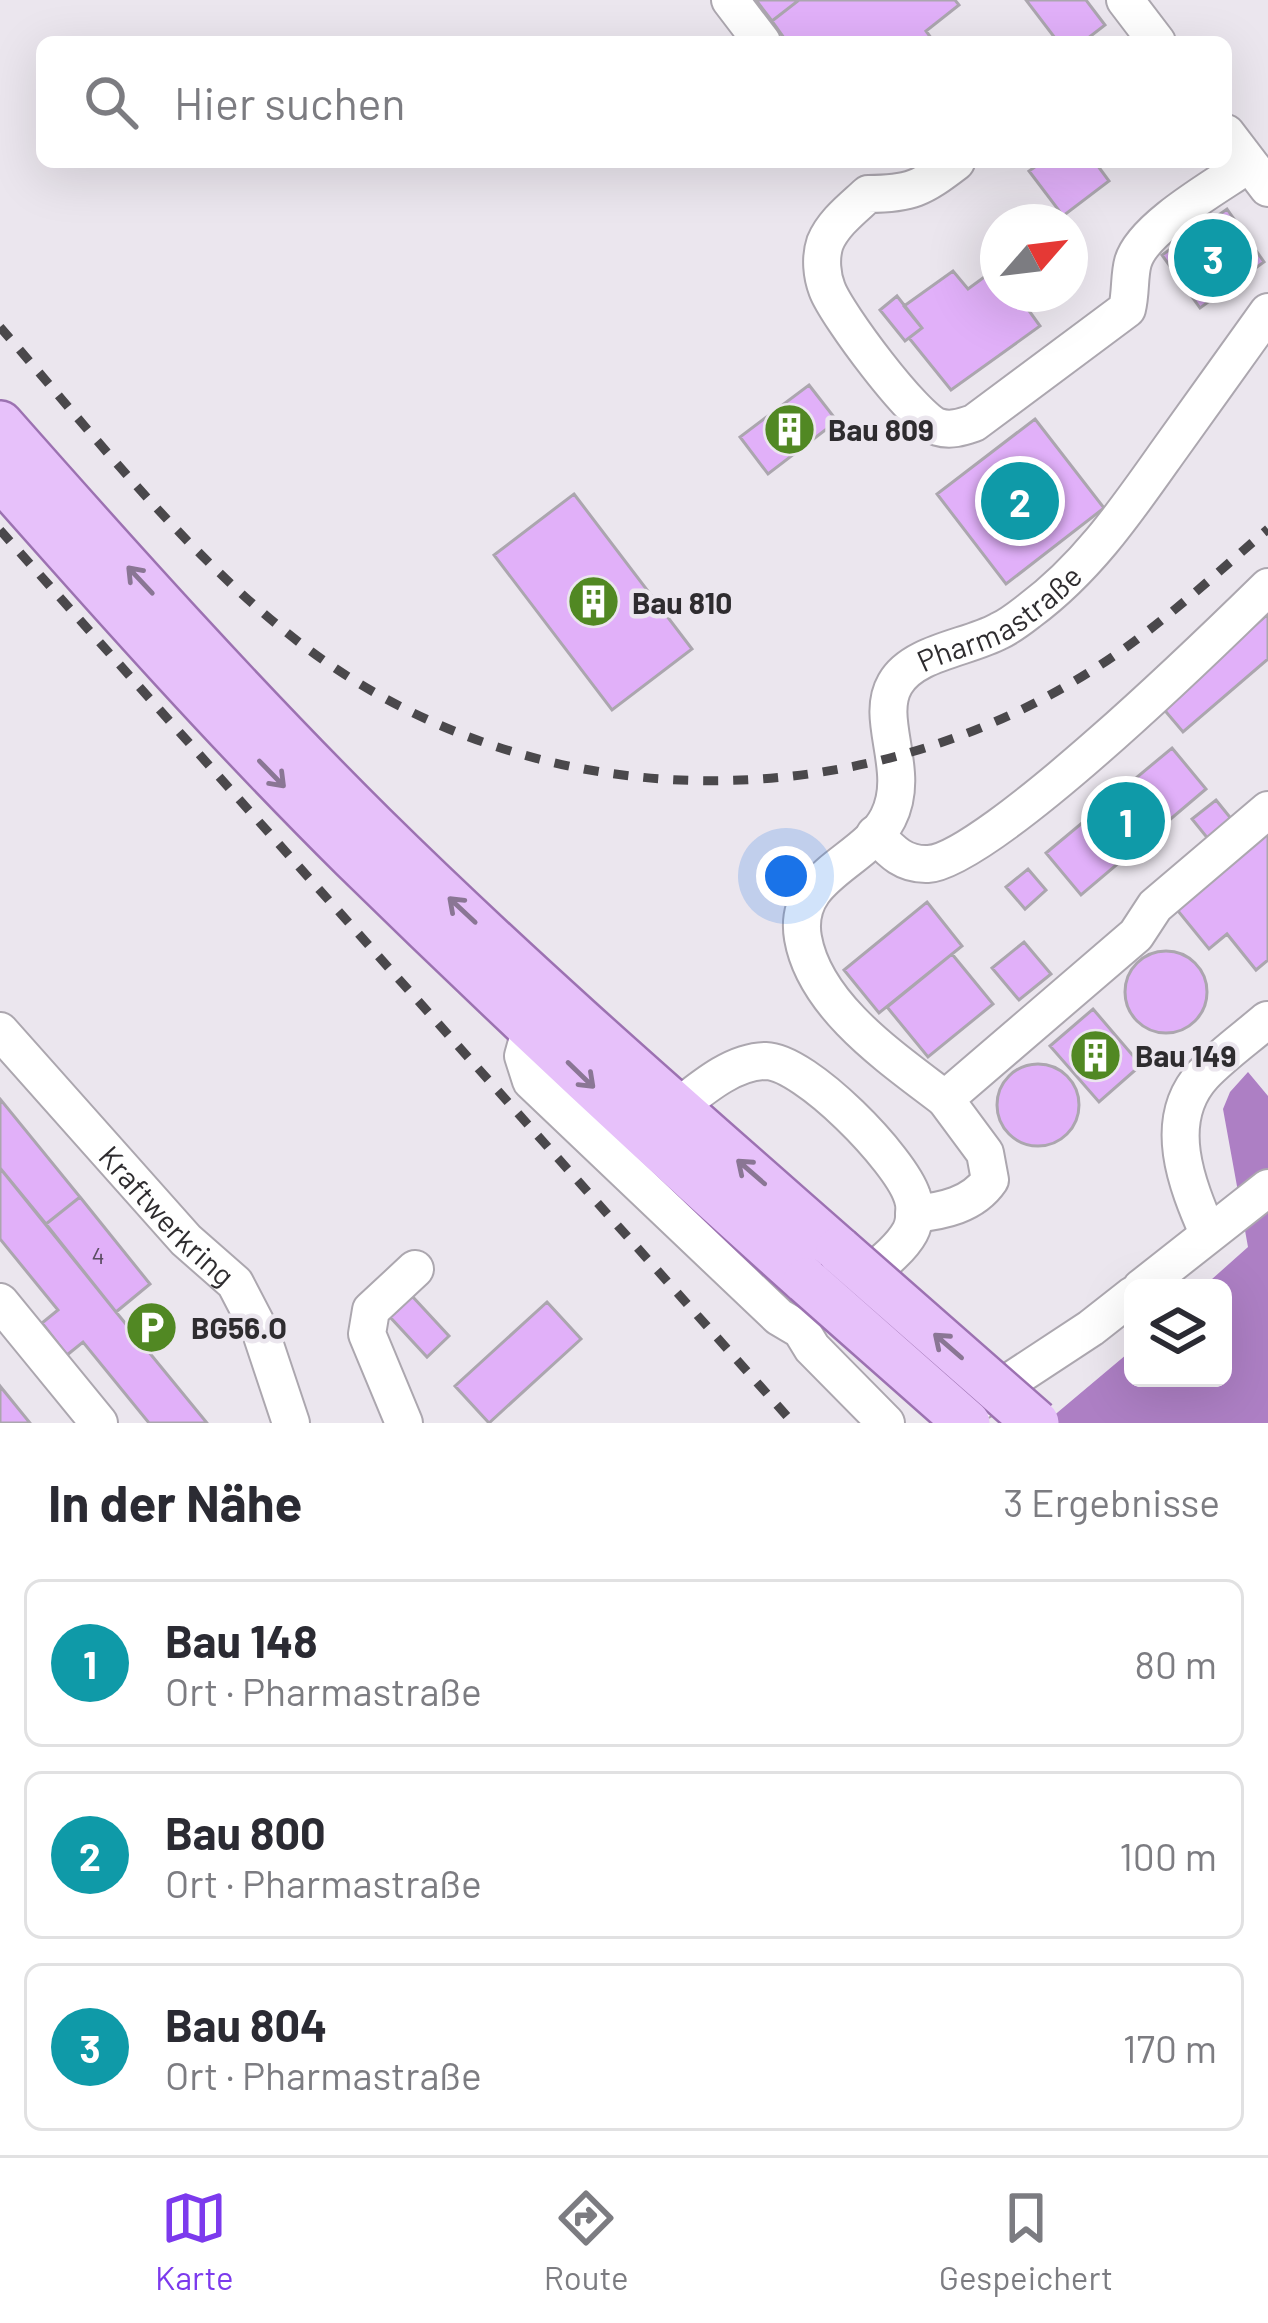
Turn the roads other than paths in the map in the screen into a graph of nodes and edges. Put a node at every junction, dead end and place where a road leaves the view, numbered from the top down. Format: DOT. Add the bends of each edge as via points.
graph roads {
  1 [pos="730,0"];
  2 [pos="757,36"];
  3 [pos="1232,141"];
  4 [pos="948,168"];
  5 [pos="1259,176"];
  6 [pos="861,178"];
  7 [pos="1268,312"];
  8 [pos="0,424"];
  9 [pos="0,476"];
  10 [pos="1268,587"];
  11 [pos="1268,810"];
  12 [pos="875,834"];
  13 [pos="1267,1020"];
  14 [pos="531,1027"];
  15 [pos="0,1030"];
  16 [pos="945,1100"];
  17 [pos="677,1108"];
  18 [pos="1268,1188"];
  19 [pos="914,1214"];
  20 [pos="1208,1234"];
  21 [pos="822,1265"];
  22 [pos="415,1269"];
  23 [pos="1153,1279"];
  24 [pos="0,1302"];
  25 [pos="1124,1302"];
  26 [pos="801,1330"];
  27 [pos="99,1423"];
  28 [pos="291,1423"];
  29 [pos="404,1423"];
  30 [pos="886,1423"];
  31 [pos="954,1423"];
  32 [pos="967,1423"];
  33 [pos="1036,1423"];
  1 -- 2 [label="street"];
  3 -- 5 [label="street"];
  4 -- 6 [label="street" via="907,194"];
  5 -- 6 [label="street" via="1144,240 1127,309 956,429 918,415 829,295 825,243"];
  7 -- 12 [label="street, Pharmastraße" via="1084,563 1002,630 922,661 893,686 896,801"];
  17 -- 8 [label="main road, one-way" via="358,811"];
  9 -- 14 [label="main road, one-way" via="239,740"];
  10 -- 12 [label="street" via="1142,708 978,842 934,864 911,863"];
  11 -- 16 [label="street"];
  12 -- 16 [label="street, Pharmastraße" via="821,879 805,904 801,933 833,999"];
  13 -- 20 [label="street" via="1201,1077 1187,1100 1182,1164"];
  14 -- 21 [label="main road, one-way" via="638,1130"];
  14 -- 26 [label="street" via="523,1056 531,1081"];
  15 -- 28 [label="street, Kraftwerkring" via="186,1240 235,1283"];
  16 -- 19 [label="street" via="985,1153 990,1180 952,1208"];
  17 -- 19 [label="street" via="747,1064 780,1064 825,1093 872,1140 906,1185"];
  21 -- 17 [label="main road, one-way"];
  18 -- 20 [label="street"];
  19 -- 26 [label="street" via="896,1247"];
  20 -- 23 [label="street"];
  21 -- 32 [label="main road, bridge"];
  33 -- 21 [label="main road, one-way, bridge"];
  22 -- 29 [label="street" via="370,1310 367,1334"];
  24 -- 27 [label="street"];
  25 -- 31 [label="street"];
  26 -- 30 [label="street"];
}
